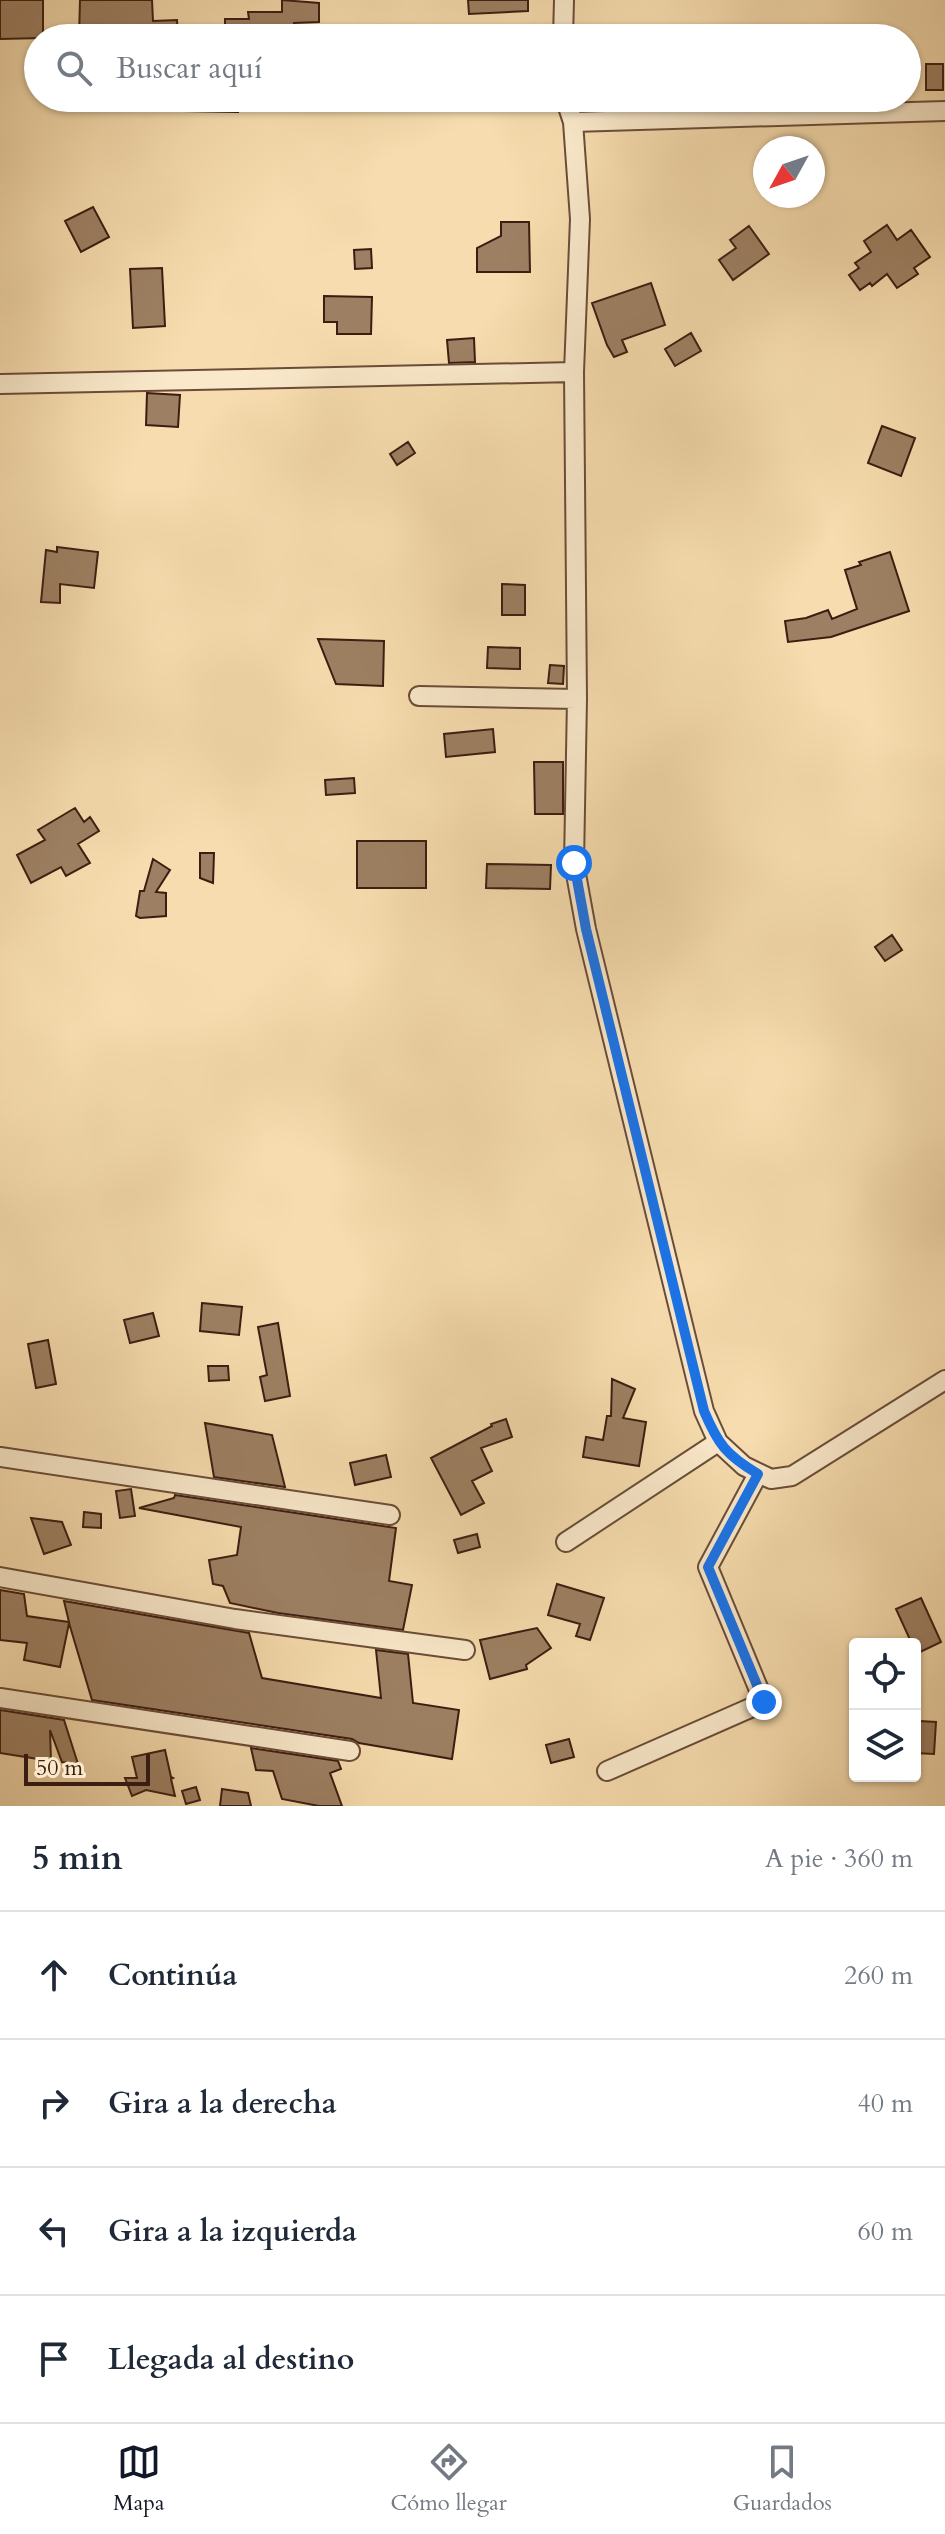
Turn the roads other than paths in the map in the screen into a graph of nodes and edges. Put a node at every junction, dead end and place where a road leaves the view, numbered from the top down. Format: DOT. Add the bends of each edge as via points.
graph roads {
  1 [pos="564,0"];
  2 [pos="563,24"];
  3 [pos="945,111"];
  4 [pos="570,112"];
  5 [pos="911,112"];
  6 [pos="921,112"];
  7 [pos="573,122"];
  8 [pos="574,372"];
  9 [pos="0,384"];
  10 [pos="419,696"];
  11 [pos="577,699"];
  12 [pos="945,1380"];
  13 [pos="718,1442"];
  14 [pos="0,1457"];
  15 [pos="758,1474"];
  16 [pos="390,1515"];
  17 [pos="566,1542"];
  18 [pos="0,1577"];
  19 [pos="465,1650"];
  20 [pos="0,1698"];
  21 [pos="350,1751"];
  22 [pos="607,1771"];
  1 -- 2 [label="street"];
  3 -- 6 [label="street"];
  4 -- 7 [label="street"];
  5 -- 7 [label="street"];
  7 -- 8 [label="street" via="580,219"];
  8 -- 9 [label="street"];
  8 -- 11 [label="street"];
  10 -- 11 [label="street"];
  11 -- 13 [label="street" via="574,863 586,929 704,1411"];
  12 -- 15 [label="street" via="792,1476 771,1479"];
  13 -- 15 [label="street"];
  13 -- 17 [label="street"];
  14 -- 16 [label="street"];
  15 -- 22 [label="street" via="708,1567 764,1702"];
  18 -- 19 [label="street" via="235,1619"];
  20 -- 21 [label="street"];
}
